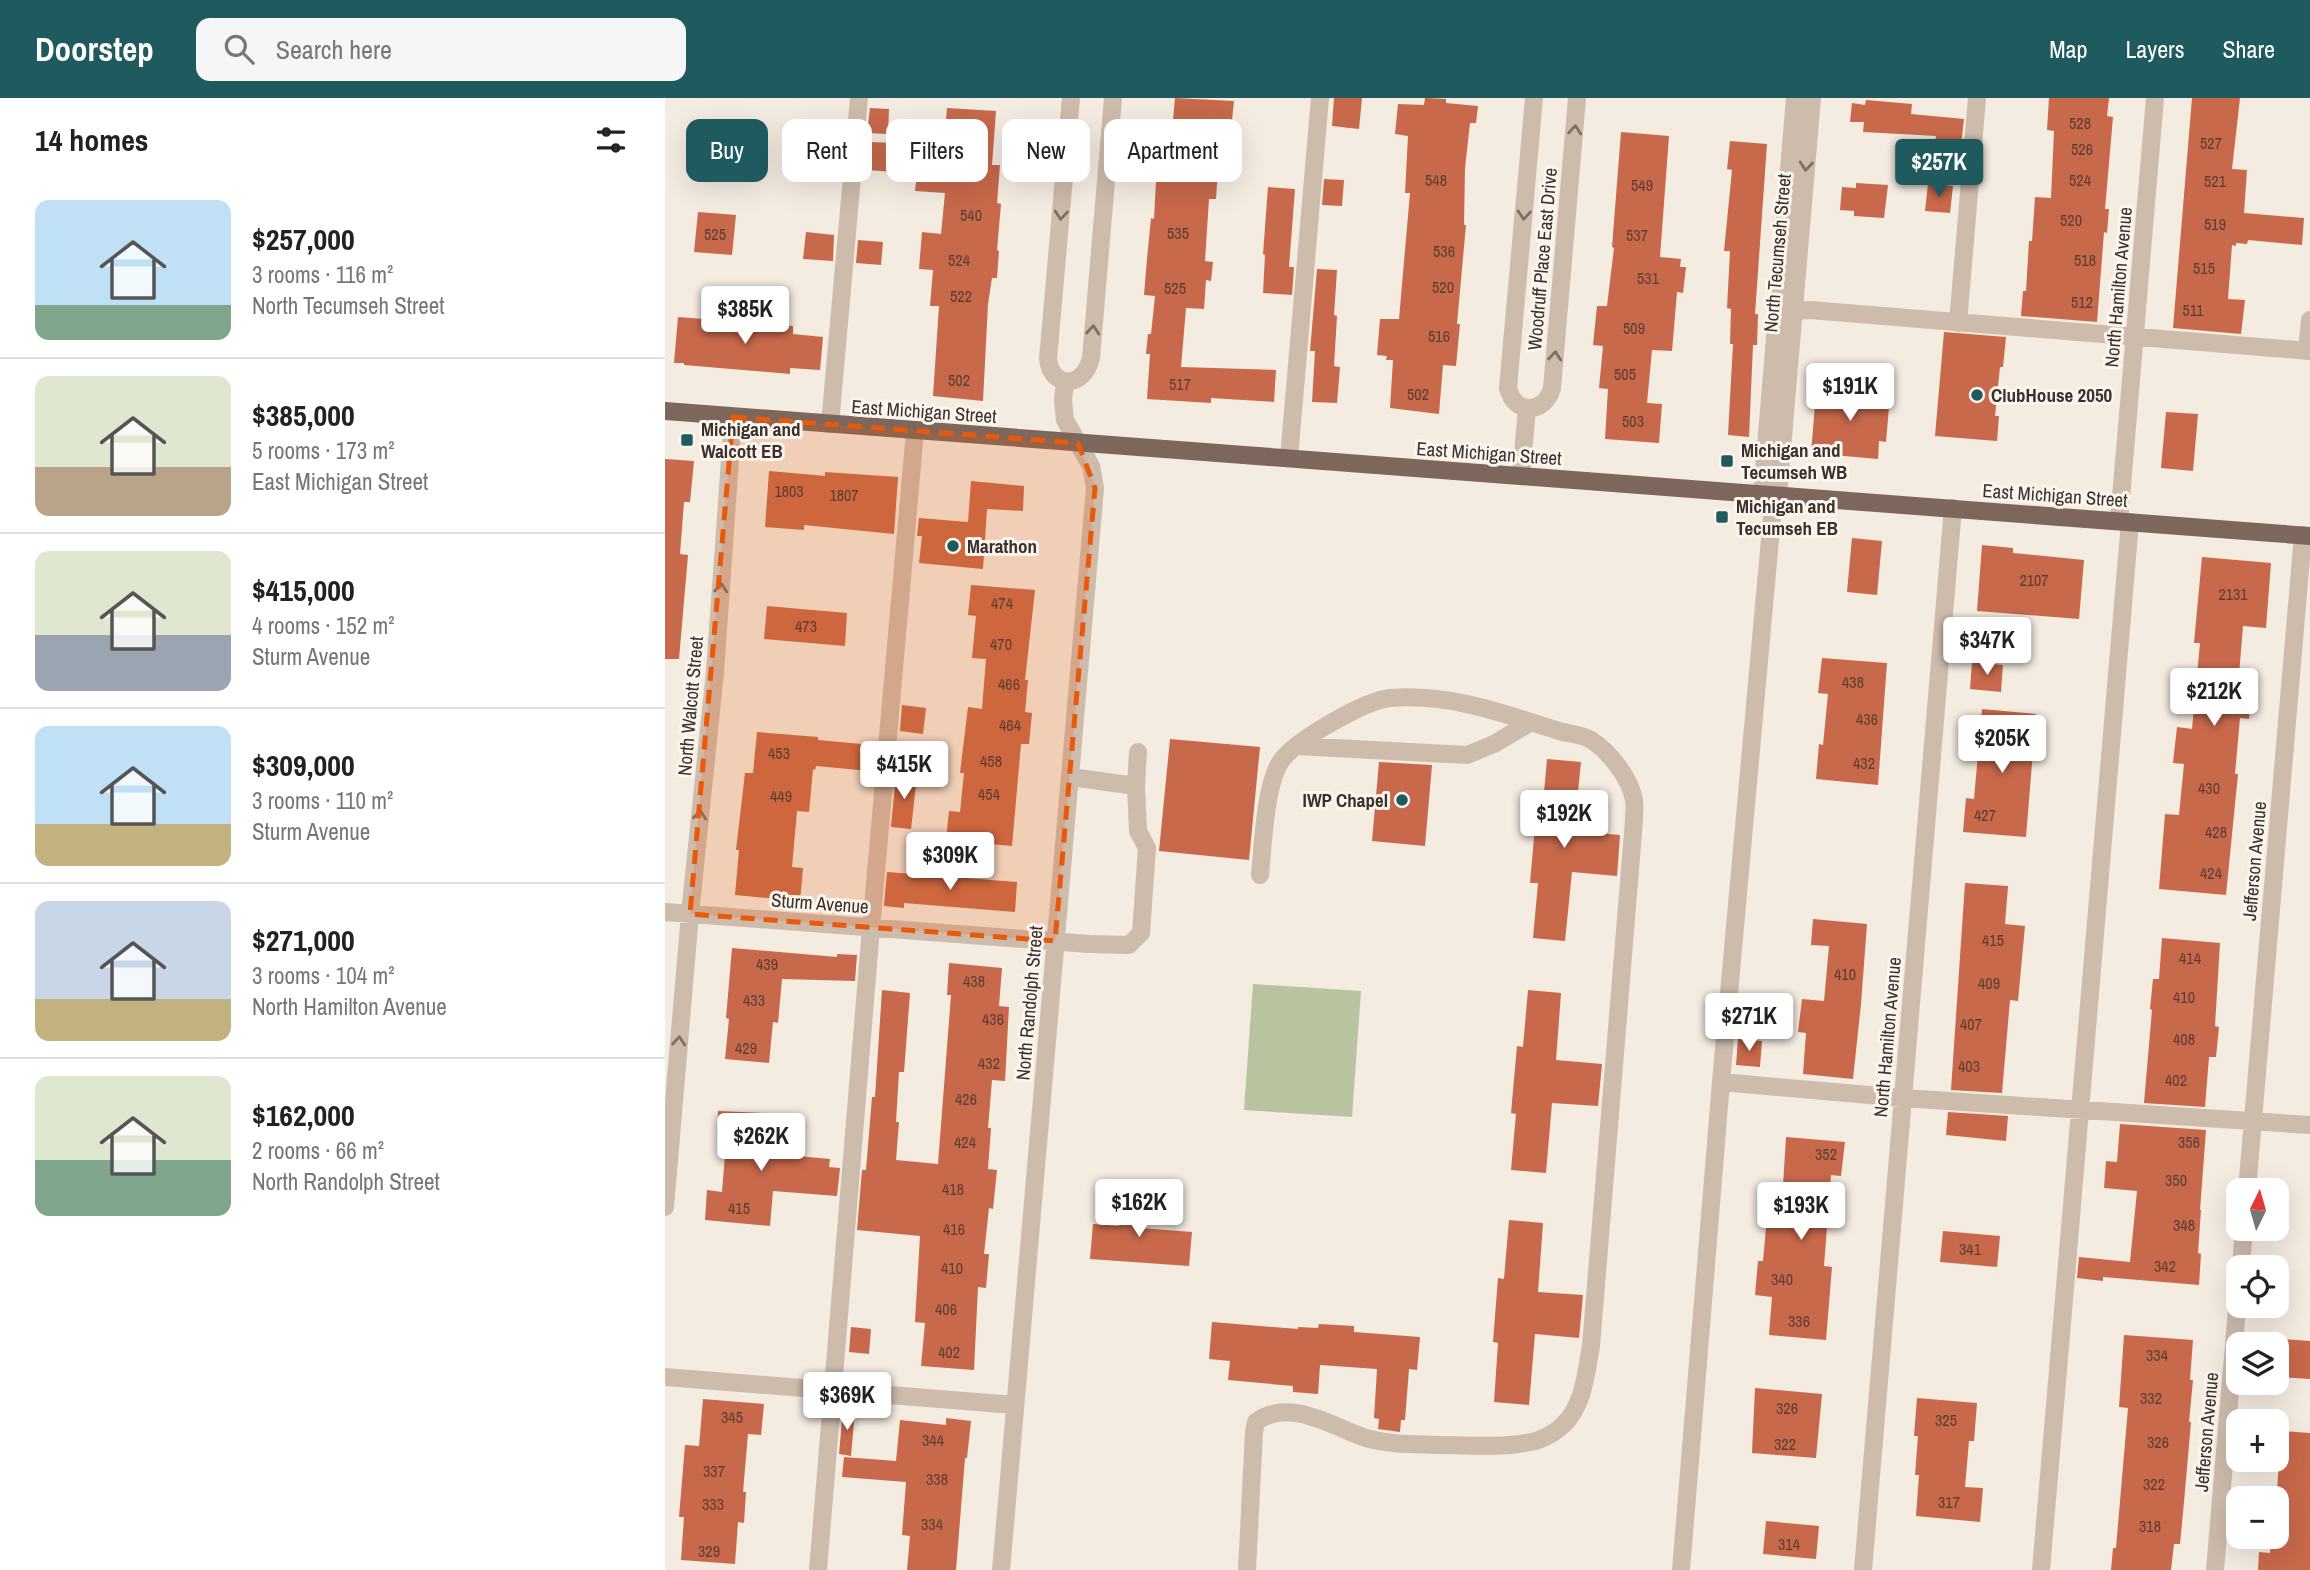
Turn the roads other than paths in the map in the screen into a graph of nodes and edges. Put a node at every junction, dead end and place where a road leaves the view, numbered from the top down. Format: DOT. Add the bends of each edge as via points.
graph roads {
  1 [pos="859,98"];
  2 [pos="1071,98"];
  3 [pos="1114,98"];
  4 [pos="1320,98"];
  5 [pos="1534,98"];
  6 [pos="1577,98"];
  7 [pos="1795,98"];
  8 [pos="1812,98"];
  9 [pos="1977,98"];
  10 [pos="2154,98"];
  11 [pos="1793,311"];
  12 [pos="2310,320"];
  13 [pos="1958,323"];
  14 [pos="2134,338"];
  15 [pos="2309,351"];
  16 [pos="1065,381"];
  17 [pos="1527,408"];
  18 [pos="665,411"];
  19 [pos="733,417"];
  20 [pos="830,424"];
  21 [pos="915,431"];
  22 [pos="1078,443"];
  23 [pos="1289,458"];
  24 [pos="1521,476"];
  25 [pos="1771,494"];
  26 [pos="1952,508"];
  27 [pos="2124,521"];
  28 [pos="2307,535"];
  29 [pos="1531,722"];
  30 [pos="1296,746"];
  31 [pos="1138,752"];
  32 [pos="1071,777"];
  33 [pos="1136,786"];
  34 [pos="1260,875"];
  35 [pos="665,912"];
  36 [pos="690,914"];
  37 [pos="871,928"];
  38 [pos="1055,941"];
  39 [pos="1721,1082"];
  40 [pos="1903,1098"];
  41 [pos="2079,1111"];
  42 [pos="2253,1121"];
  43 [pos="2310,1125"];
  44 [pos="2248,1178"];
  45 [pos="665,1207"];
  46 [pos="2236,1318"];
  47 [pos="665,1377"];
  48 [pos="832,1390"];
  49 [pos="1014,1405"];
  50 [pos="818,1570"];
  51 [pos="1000,1570"];
  52 [pos="1247,1570"];
  53 [pos="1681,1570"];
  54 [pos="1863,1570"];
  55 [pos="2041,1570"];
  56 [pos="2215,1570"];
  1 -- 20 [label="street"];
  2 -- 16 [label="street, one-way" via="1048,359 1053,374"];
  16 -- 3 [label="street, one-way" via="1083,377 1091,358"];
  4 -- 23 [label="street"];
  5 -- 17 [label="street, Woodruff Place East Drive, one-way" via="1509,388 1516,403"];
  17 -- 6 [label="street, Woodruff Place East Drive, one-way" via="1546,402 1552,388"];
  7 -- 25 [label="street"];
  8 -- 11 [label="street, North Tecumseh Street, one-way"];
  9 -- 13 [label="street"];
  10 -- 14 [label="street, North Hamilton Avenue"];
  11 -- 13 [label="street"];
  11 -- 25 [label="street, North Tecumseh Street"];
  12 -- 15 [label="street"];
  13 -- 14 [label="street"];
  14 -- 15 [label="street"];
  14 -- 27 [label="street, North Hamilton Avenue"];
  16 -- 22 [label="street, North Randolph Street" via="1064,413"];
  17 -- 24 [label="street"];
  18 -- 19 [label="main road, East Michigan Street"];
  19 -- 20 [label="main road, East Michigan Street"];
  36 -- 19 [label="street, North Walcott Street, one-way" via="715,672"];
  20 -- 21 [label="main road, East Michigan Street"];
  21 -- 22 [label="main road, East Michigan Street"];
  21 -- 37 [label="street"];
  22 -- 23 [label="main road, East Michigan Street"];
  22 -- 32 [label="street, North Randolph Street" via="1091,466 1095,488"];
  23 -- 24 [label="main road, East Michigan Street"];
  24 -- 25 [label="main road, East Michigan Street"];
  25 -- 26 [label="main road, East Michigan Street"];
  25 -- 39 [label="street"];
  26 -- 27 [label="main road, East Michigan Street"];
  26 -- 40 [label="street, North Hamilton Avenue"];
  27 -- 28 [label="main road, East Michigan Street"];
  27 -- 41 [label="street, North Hamilton Avenue"];
  28 -- 42 [label="street, Jefferson Avenue"];
  29 -- 30 [label="street" via="1467,755"];
  29 -- 30 [label="street" via="1461,702 1388,698 1357,708"];
  29 -- 52 [label="street" via="1590,739 1610,756 1634,798 1591,1346 1575,1410 1562,1426 1544,1437 1527,1443 1476,1446 1386,1443 1303,1413 1263,1416 1254,1432"];
  30 -- 34 [label="street" via="1279,763 1270,792"];
  31 -- 33 [label="street, Sturm Avenue"];
  32 -- 33 [label="street"];
  32 -- 38 [label="street, North Randolph Street"];
  33 -- 38 [label="street, Sturm Avenue" via="1138,831 1147,848 1141,933 1129,945"];
  35 -- 36 [label="street, Sturm Avenue"];
  36 -- 37 [label="street, Sturm Avenue"];
  45 -- 36 [label="street, North Walcott Street, one-way"];
  37 -- 38 [label="street, Sturm Avenue"];
  37 -- 48 [label="street"];
  38 -- 49 [label="street, North Randolph Street"];
  39 -- 40 [label="street"];
  39 -- 53 [label="street"];
  40 -- 41 [label="street"];
  40 -- 54 [label="street, North Hamilton Avenue"];
  41 -- 42 [label="street"];
  41 -- 55 [label="street, North Hamilton Avenue"];
  42 -- 43 [label="street"];
  42 -- 44 [label="street, Jefferson Avenue"];
  46 -- 56 [label="street, Jefferson Avenue"];
  47 -- 48 [label="street"];
  48 -- 49 [label="street"];
  48 -- 50 [label="street"];
  49 -- 51 [label="street, North Randolph Street"];
}
